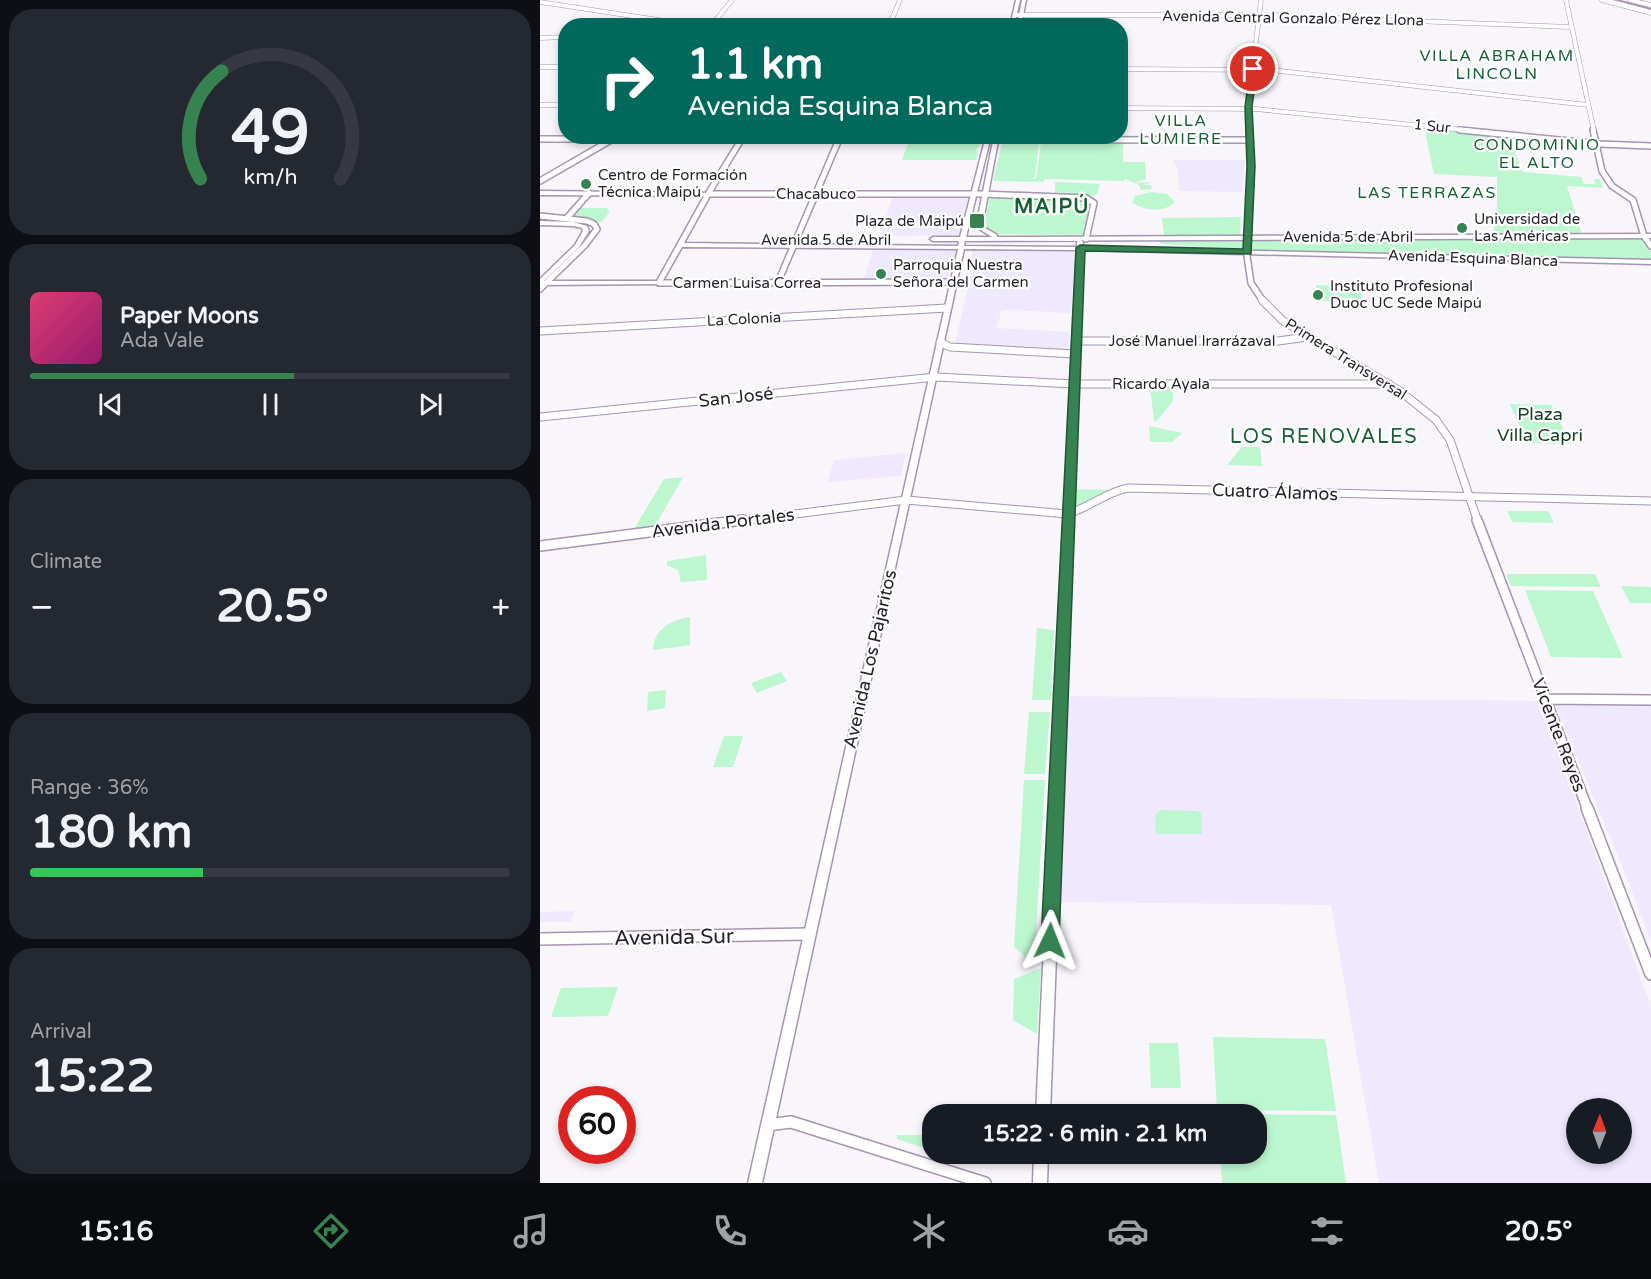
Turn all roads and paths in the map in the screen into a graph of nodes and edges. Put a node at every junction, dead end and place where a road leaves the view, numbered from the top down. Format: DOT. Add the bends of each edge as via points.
graph roads {
  1 [pos="732,0"];
  2 [pos="900,0"];
  3 [pos="1018,0"];
  4 [pos="1024,0"];
  5 [pos="1262,0"];
  6 [pos="1566,0"];
  7 [pos="1602,0"];
  8 [pos="1608,0"];
  9 [pos="1624,0"];
  10 [pos="1631,0"];
  11 [pos="1642,0"];
  12 [pos="540,3"];
  13 [pos="1651,9"];
  14 [pos="1015,15"];
  15 [pos="1021,15"];
  16 [pos="1260,15"];
  17 [pos="643,18"];
  18 [pos="717,18"];
  19 [pos="892,18"];
  20 [pos="1014,18"];
  21 [pos="1020,18"];
  22 [pos="1571,27"];
  23 [pos="558,38"];
  24 [pos="540,39"];
  25 [pos="540,67"];
  26 [pos="558,68"];
  27 [pos="1128,69"];
  28 [pos="1253,69"];
  29 [pos="540,105"];
  30 [pos="558,105"];
  31 [pos="1588,105"];
  32 [pos="1128,108"];
  33 [pos="1248,108"];
  34 [pos="540,139"];
  35 [pos="558,139"];
  36 [pos="1128,139"];
  37 [pos="1248,140"];
  38 [pos="1597,143"];
  39 [pos="604,144"];
  40 [pos="739,144"];
  41 [pos="837,144"];
  42 [pos="987,144"];
  43 [pos="996,144"];
  44 [pos="1651,146"];
  45 [pos="540,181"];
  46 [pos="540,193"];
  47 [pos="589,193"];
  48 [pos="708,194"];
  49 [pos="816,194"];
  50 [pos="973,194"];
  51 [pos="987,194"];
  52 [pos="540,216"];
  53 [pos="567,218"];
  54 [pos="540,223"];
  55 [pos="1648,236"];
  56 [pos="1006,238"];
  57 [pos="1249,238"];
  58 [pos="1077,239"];
  59 [pos="1086,239"];
  60 [pos="683,242"];
  61 [pos="796,243"];
  62 [pos="962,243"];
  63 [pos="582,244"];
  64 [pos="971,246"];
  65 [pos="1651,246"];
  66 [pos="1080,248"];
  67 [pos="1248,252"];
  68 [pos="1651,262"];
  69 [pos="778,282"];
  70 [pos="954,282"];
  71 [pos="542,283"];
  72 [pos="659,283"];
  73 [pos="540,289"];
  74 [pos="947,308"];
  75 [pos="540,331"];
  76 [pos="1307,337"];
  77 [pos="1076,341"];
  78 [pos="940,342"];
  79 [pos="1075,354"];
  80 [pos="932,377"];
  81 [pos="1074,384"];
  82 [pos="1389,384"];
  83 [pos="540,417"];
  84 [pos="1468,496"];
  85 [pos="906,501"];
  86 [pos="1651,501"];
  87 [pos="1067,514"];
  88 [pos="540,546"];
  89 [pos="1545,699"];
  90 [pos="1651,700"];
  91 [pos="808,934"];
  92 [pos="540,939"];
  93 [pos="1651,974"];
  94 [pos="1043,1104"];
  95 [pos="767,1125"];
  96 [pos="1041,1164"];
  97 [pos="755,1183"];
  98 [pos="985,1183"];
  99 [pos="1040,1183"];
  1 -- 18 [label="street"];
  2 -- 19 [label="street"];
  3 -- 14 [label="main road"];
  4 -- 15 [label="main road"];
  5 -- 16 [label="street, Primera Transversal"];
  6 -- 22 [label="street"];
  7 -- 13 [label="street"];
  8 -- 13 [label="highway"];
  9 -- 13 [label="highway"];
  10 -- 11 [label="street"];
  10 -- 13 [label="street"];
  12 -- 17 [label="street"];
  14 -- 15 [label="street, Avenida Central Gonzalo Pérez Llona"];
  14 -- 20 [label="main road"];
  15 -- 16 [label="street, Avenida Central Gonzalo Pérez Llona"];
  15 -- 21 [label="main road"];
  16 -- 22 [label="street, Avenida Central Gonzalo Pérez Llona"];
  16 -- 28 [label="street, Primera Transversal"];
  22 -- 31 [label="street"];
  23 -- 24 [label="street"];
  25 -- 26 [label="street"];
  27 -- 28 [label="street"];
  28 -- 31 [label="street"];
  28 -- 33 [label="street, Primera Transversal"];
  29 -- 30 [label="street"];
  31 -- 38 [label="street"];
  32 -- 33 [label="street, 1 Sur"];
  33 -- 37 [label="street, Primera Transversal"];
  33 -- 38 [label="street, 1 Sur"];
  34 -- 35 [label="street"];
  36 -- 37 [label="street"];
  37 -- 57 [label="street, Primera Transversal"];
  38 -- 44 [label="street, 1 Sur"];
  38 -- 55 [label="street" via="1605,177 1613,188 1632,199"];
  39 -- 45 [label="street"];
  40 -- 48 [label="street"];
  41 -- 49 [label="street"];
  42 -- 50 [label="main road, Avenida Los Pajaritos"];
  43 -- 51 [label="main road"];
  46 -- 47 [label="main road, Chacabuco"];
  47 -- 48 [label="main road, Chacabuco"];
  47 -- 53 [label="street"];
  48 -- 49 [label="street, Chacabuco"];
  48 -- 60 [label="main road"];
  49 -- 50 [label="street, Chacabuco"];
  49 -- 61 [label="street"];
  50 -- 51 [label="street, Chacabuco"];
  50 -- 62 [label="main road, Avenida Los Pajaritos"];
  51 -- 56 [label="main road" via="979,227 988,234"];
  51 -- 59 [label="street, Chacabuco" via="1091,199 1094,203"];
  52 -- 53 [label="street"];
  53 -- 63 [label="street" via="590,221 596,226 595,233"];
  54 -- 63 [label="main road" via="582,226 586,231"];
  55 -- 57 [label="main road, Avenida 5 de Abril"];
  55 -- 65 [label="street"];
  56 -- 58 [label="main road, Avenida 5 de Abril"];
  56 -- 62 [label="main road, Avenida 5 de Abril"];
  57 -- 59 [label="main road, Avenida 5 de Abril"];
  57 -- 67 [label="street, Primera Transversal"];
  58 -- 59 [label="main road, Avenida 5 de Abril"];
  58 -- 66 [label="main road"];
  60 -- 61 [label="main road, Avenida 5 de Abril"];
  60 -- 72 [label="main road"];
  61 -- 62 [label="main road, Avenida 5 de Abril"];
  61 -- 69 [label="street"];
  62 -- 64 [label="main road, Avenida 5 de Abril"];
  62 -- 70 [label="main road, Avenida Los Pajaritos"];
  63 -- 71 [label="main road"];
  64 -- 66 [label="main road, Avenida Esquina Blanca"];
  66 -- 67 [label="main road, Avenida Esquina Blanca"];
  66 -- 77 [label="main road"];
  67 -- 68 [label="main road, Avenida Esquina Blanca"];
  67 -- 76 [label="street, Primera Transversal" via="1255,291 1275,315"];
  69 -- 70 [label="street, Carmen Luisa Correa"];
  69 -- 72 [label="street, Carmen Luisa Correa"];
  70 -- 74 [label="main road, Avenida Los Pajaritos"];
  71 -- 72 [label="main road, Carmen Luisa Correa"];
  71 -- 73 [label="street"];
  74 -- 75 [label="street, La Colonia"];
  74 -- 78 [label="main road, Avenida Los Pajaritos"];
  76 -- 77 [label="street, José Manuel Irarrázaval" via="1271,341"];
  76 -- 82 [label="street, Primera Transversal"];
  77 -- 79 [label="main road"];
  78 -- 79 [label="street" via="950,347"];
  78 -- 80 [label="main road, Avenida Los Pajaritos"];
  79 -- 81 [label="main road"];
  80 -- 81 [label="street, Ricardo Ayala"];
  80 -- 83 [label="street, San José"];
  80 -- 85 [label="main road, Avenida Los Pajaritos"];
  81 -- 82 [label="street, Ricardo Ayala"];
  81 -- 87 [label="main road"];
  82 -- 84 [label="street, Primera Transversal" via="1431,416 1447,435"];
  84 -- 86 [label="street, Cuatro Álamos"];
  84 -- 87 [label="street, Cuatro Álamos" via="1128,488"];
  84 -- 89 [label="street, Vicente Reyes"];
  85 -- 87 [label="street, Cuatro Álamos"];
  85 -- 88 [label="street, Avenida Portales"];
  85 -- 91 [label="main road, Avenida Los Pajaritos"];
  87 -- 94 [label="main road"];
  89 -- 90 [label="street"];
  89 -- 93 [label="street, Vicente Reyes"];
  91 -- 92 [label="street, Avenida Sur"];
  91 -- 95 [label="main road, Avenida Los Pajaritos"];
  95 -- 97 [label="main road, Avenida Los Pajaritos"];
  95 -- 98 [label="street" via="791,1122"];
  96 -- 99 [label="main road"];
}
